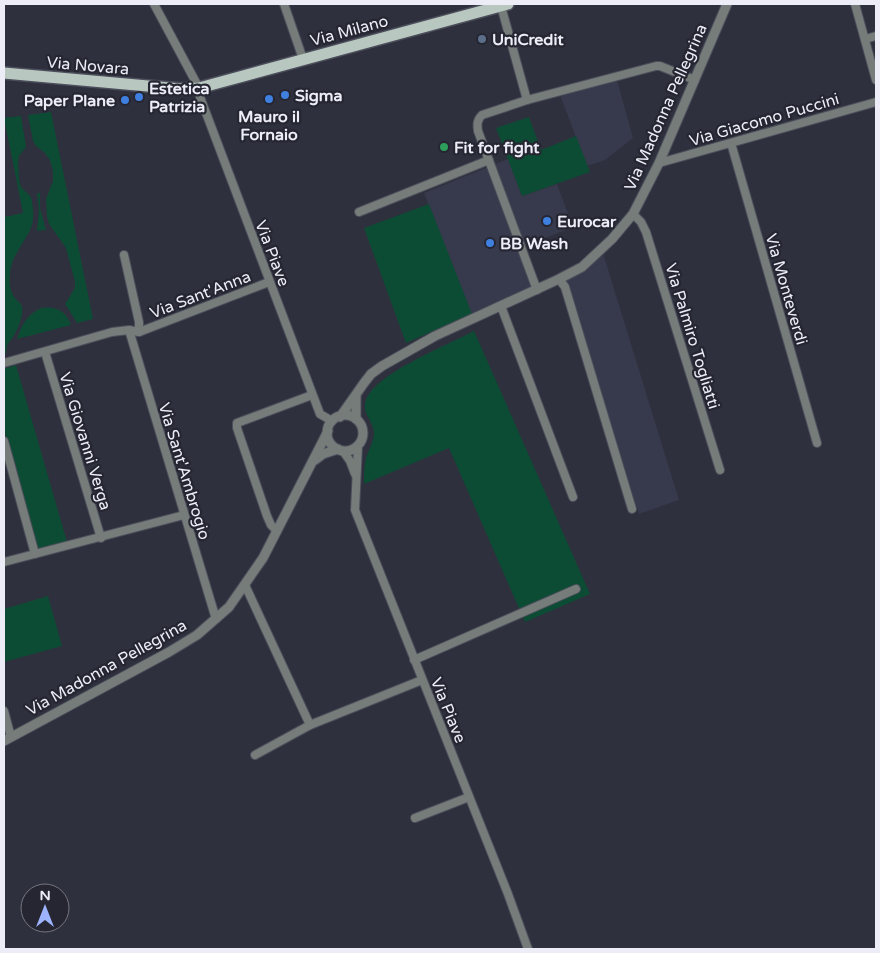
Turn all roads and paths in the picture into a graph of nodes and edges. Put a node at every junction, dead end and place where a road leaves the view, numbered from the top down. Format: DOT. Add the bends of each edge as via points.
graph roads {
  1 [pos="154,4"];
  2 [pos="284,4"];
  3 [pos="727,4"];
  4 [pos="856,4"];
  5 [pos="504,5"];
  6 [pos="473,8"];
  7 [pos="876,36"];
  8 [pos="865,39"];
  9 [pos="303,59"];
  10 [pos="4,73"];
  11 [pos="695,80"];
  12 [pos="876,80"];
  13 [pos="199,88"];
  14 [pos="527,100"];
  15 [pos="876,102"];
  16 [pos="731,143"];
  17 [pos="489,160"];
  18 [pos="660,163"];
  19 [pos="358,212"];
  20 [pos="633,214"];
  21 [pos="124,256"];
  22 [pos="560,279"];
  23 [pos="270,282"];
  24 [pos="537,290"];
  25 [pos="501,306"];
  26 [pos="129,330"];
  27 [pos="140,332"];
  28 [pos="45,352"];
  29 [pos="4,363"];
  30 [pos="312,395"];
  31 [pos="356,395"];
  32 [pos="336,419"];
  33 [pos="356,419"];
  34 [pos="328,431"];
  35 [pos="4,441"];
  36 [pos="817,443"];
  37 [pos="358,446"];
  38 [pos="340,450"];
  39 [pos="313,462"];
  40 [pos="720,470"];
  41 [pos="356,478"];
  42 [pos="573,497"];
  43 [pos="632,508"];
  44 [pos="184,515"];
  45 [pos="277,531"];
  46 [pos="101,538"];
  47 [pos="35,554"];
  48 [pos="4,562"];
  49 [pos="245,585"];
  50 [pos="576,589"];
  51 [pos="216,619"];
  52 [pos="414,660"];
  53 [pos="422,680"];
  54 [pos="4,711"];
  55 [pos="310,725"];
  56 [pos="7,739"];
  57 [pos="255,755"];
  58 [pos="469,798"];
  59 [pos="415,818"];
  60 [pos="528,949"];
  1 -- 13 [label="street, Via Piave"];
  2 -- 9 [label="street"];
  3 -- 11 [label="street, Via Madonna Pellegrina"];
  4 -- 8 [label="street"];
  5 -- 6 [label="main road, Via Milano"];
  5 -- 14 [label="street"];
  6 -- 9 [label="main road, Via Milano"];
  7 -- 8 [label="street"];
  8 -- 12 [label="street"];
  9 -- 13 [label="main road, Via Milano"];
  10 -- 13 [label="main road, Via Novara" via="181,90"];
  11 -- 14 [label="street" via="656,66"];
  11 -- 18 [label="street, Via Madonna Pellegrina"];
  13 -- 23 [label="street, Via Piave"];
  14 -- 17 [label="street" via="482,114 477,121"];
  15 -- 16 [label="street, Via Giacomo Puccini"];
  16 -- 18 [label="street, Via Giacomo Puccini"];
  16 -- 36 [label="street, Via Monteverdi"];
  17 -- 19 [label="street"];
  17 -- 24 [label="street"];
  18 -- 20 [label="street, Via Madonna Pellegrina"];
  20 -- 22 [label="street, Via Madonna Pellegrina" via="598,254"];
  20 -- 40 [label="street, Via Palmiro Togliatti" via="646,232"];
  21 -- 27 [label="street, Via Sant'Anna"];
  22 -- 24 [label="street, Via Madonna Pellegrina"];
  22 -- 43 [label="street"];
  23 -- 27 [label="street, Via Sant'Anna"];
  23 -- 30 [label="street, Via Piave"];
  24 -- 25 [label="street, Via Madonna Pellegrina"];
  25 -- 31 [label="street, Via Madonna Pellegrina" via="435,336 382,366 371,374"];
  25 -- 42 [label="street"];
  26 -- 27 [label="street, Via Sant'Anna"];
  26 -- 28 [label="street, Via Sant'Anna"];
  26 -- 44 [label="street, Via Sant'Ambrogio"];
  28 -- 29 [label="street, Via Sant'Anna"];
  28 -- 46 [label="street, Via Giovanni Verga"];
  30 -- 32 [label="street, Via Piave" via="320,414"];
  30 -- 45 [label="street" via="237,423 267,516"];
  31 -- 32 [label="street, Via Madonna Pellegrina"];
  31 -- 33 [label="street"];
  32 -- 33 [label="street" via="349,416"];
  32 -- 34 [label="street"];
  33 -- 37 [label="street" via="363,431"];
  34 -- 38 [label="street" via="331,444"];
  34 -- 39 [label="street, Via Madonna Pellegrina"];
  35 -- 47 [label="street"];
  37 -- 38 [label="street" via="349,451"];
  37 -- 41 [label="street, Via Piave"];
  38 -- 39 [label="street" via="323,454"];
  38 -- 41 [label="street, Via Piave" via="350,461"];
  39 -- 45 [label="street, Via Madonna Pellegrina"];
  41 -- 52 [label="street, Via Piave" via="355,510"];
  44 -- 46 [label="street"];
  44 -- 51 [label="street, Via Sant'Ambrogio"];
  45 -- 49 [label="street, Via Madonna Pellegrina"];
  46 -- 47 [label="street"];
  47 -- 48 [label="street"];
  49 -- 51 [label="street, Via Madonna Pellegrina"];
  49 -- 55 [label="street"];
  50 -- 52 [label="street"];
  51 -- 56 [label="street, Via Madonna Pellegrina" via="170,652"];
  52 -- 53 [label="street, Via Piave"];
  53 -- 55 [label="street"];
  53 -- 58 [label="street, Via Piave"];
  54 -- 56 [label="street"];
  55 -- 57 [label="street"];
  58 -- 59 [label="street"];
  58 -- 60 [label="street, Via Piave"];
}
